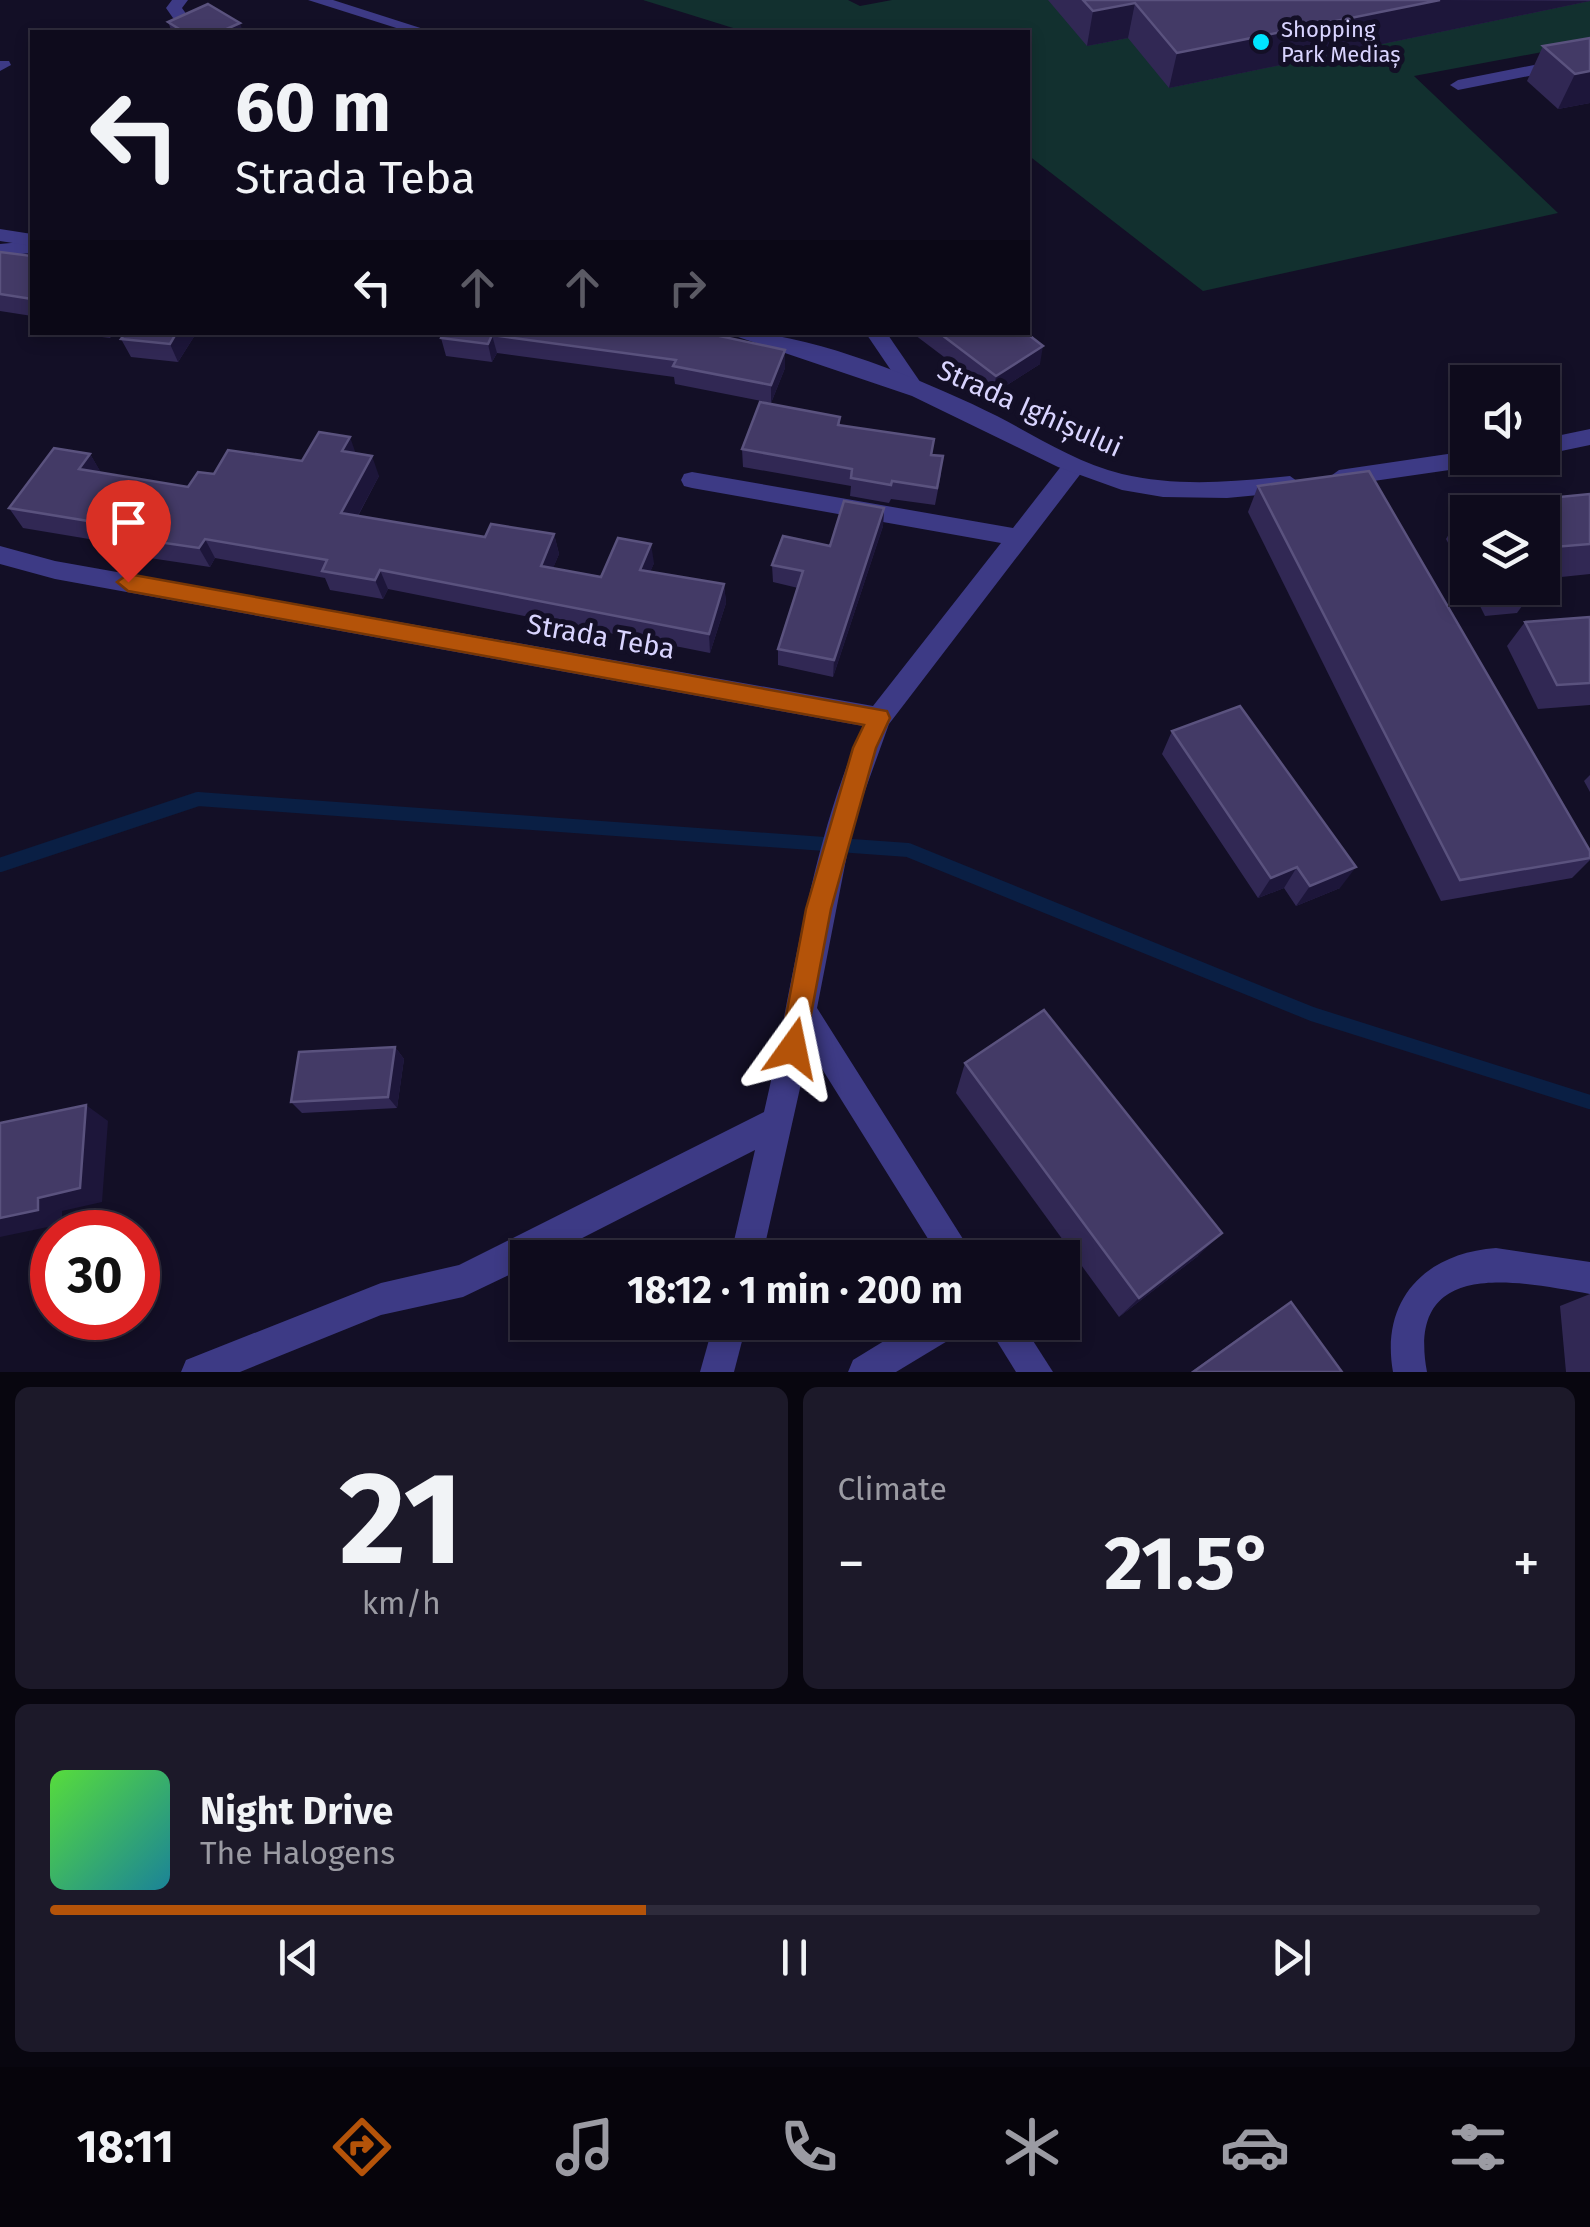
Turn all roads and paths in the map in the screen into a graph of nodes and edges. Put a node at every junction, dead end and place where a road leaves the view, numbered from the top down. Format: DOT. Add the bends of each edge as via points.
graph roads {
  1 [pos="316,0"];
  2 [pos="418,30"];
  3 [pos="1590,59"];
  4 [pos="1458,85"];
  5 [pos="0,234"];
  6 [pos="30,242"];
  7 [pos="30,243"];
  8 [pos="0,250"];
  9 [pos="755,335"];
  10 [pos="877,335"];
  11 [pos="914,389"];
  12 [pos="1590,437"];
  13 [pos="1560,443"];
  14 [pos="1450,462"];
  15 [pos="1074,466"];
  16 [pos="692,480"];
  17 [pos="1019,538"];
  18 [pos="0,555"];
  19 [pos="879,718"];
  20 [pos="802,1011"];
  21 [pos="777,1122"];
  22 [pos="750,1240"];
  23 [pos="947,1240"];
  24 [pos="1590,1278"];
  25 [pos="727,1340"];
  26 [pos="917,1340"];
  27 [pos="1014,1340"];
  28 [pos="198,1372"];
  29 [pos="717,1372"];
  30 [pos="864,1372"];
  31 [pos="1036,1372"];
  32 [pos="1410,1372"];
  1 -- 2 [label="street"];
  3 -- 4 [label="lane"];
  5 -- 6 [label="street"];
  7 -- 8 [label="street"];
  9 -- 11 [label="street, Strada Ighișului"];
  10 -- 11 [label="street"];
  11 -- 15 [label="street, Strada Ighișului"];
  12 -- 13 [label="street"];
  14 -- 15 [label="street, Strada Ighișului" via="1213,490 1123,483"];
  15 -- 17 [label="street"];
  16 -- 17 [label="street"];
  17 -- 19 [label="street"];
  18 -- 19 [label="street, Strada Teba"];
  19 -- 20 [label="street" via="864,748 819,909"];
  20 -- 21 [label="street"];
  20 -- 23 [label="street"];
  21 -- 22 [label="street"];
  21 -- 28 [label="street" via="463,1281 381,1299"];
  24 -- 32 [label="street" via="1482,1263 1442,1276 1414,1311"];
  25 -- 29 [label="street"];
  26 -- 30 [label="street"];
  27 -- 31 [label="street"];
}
